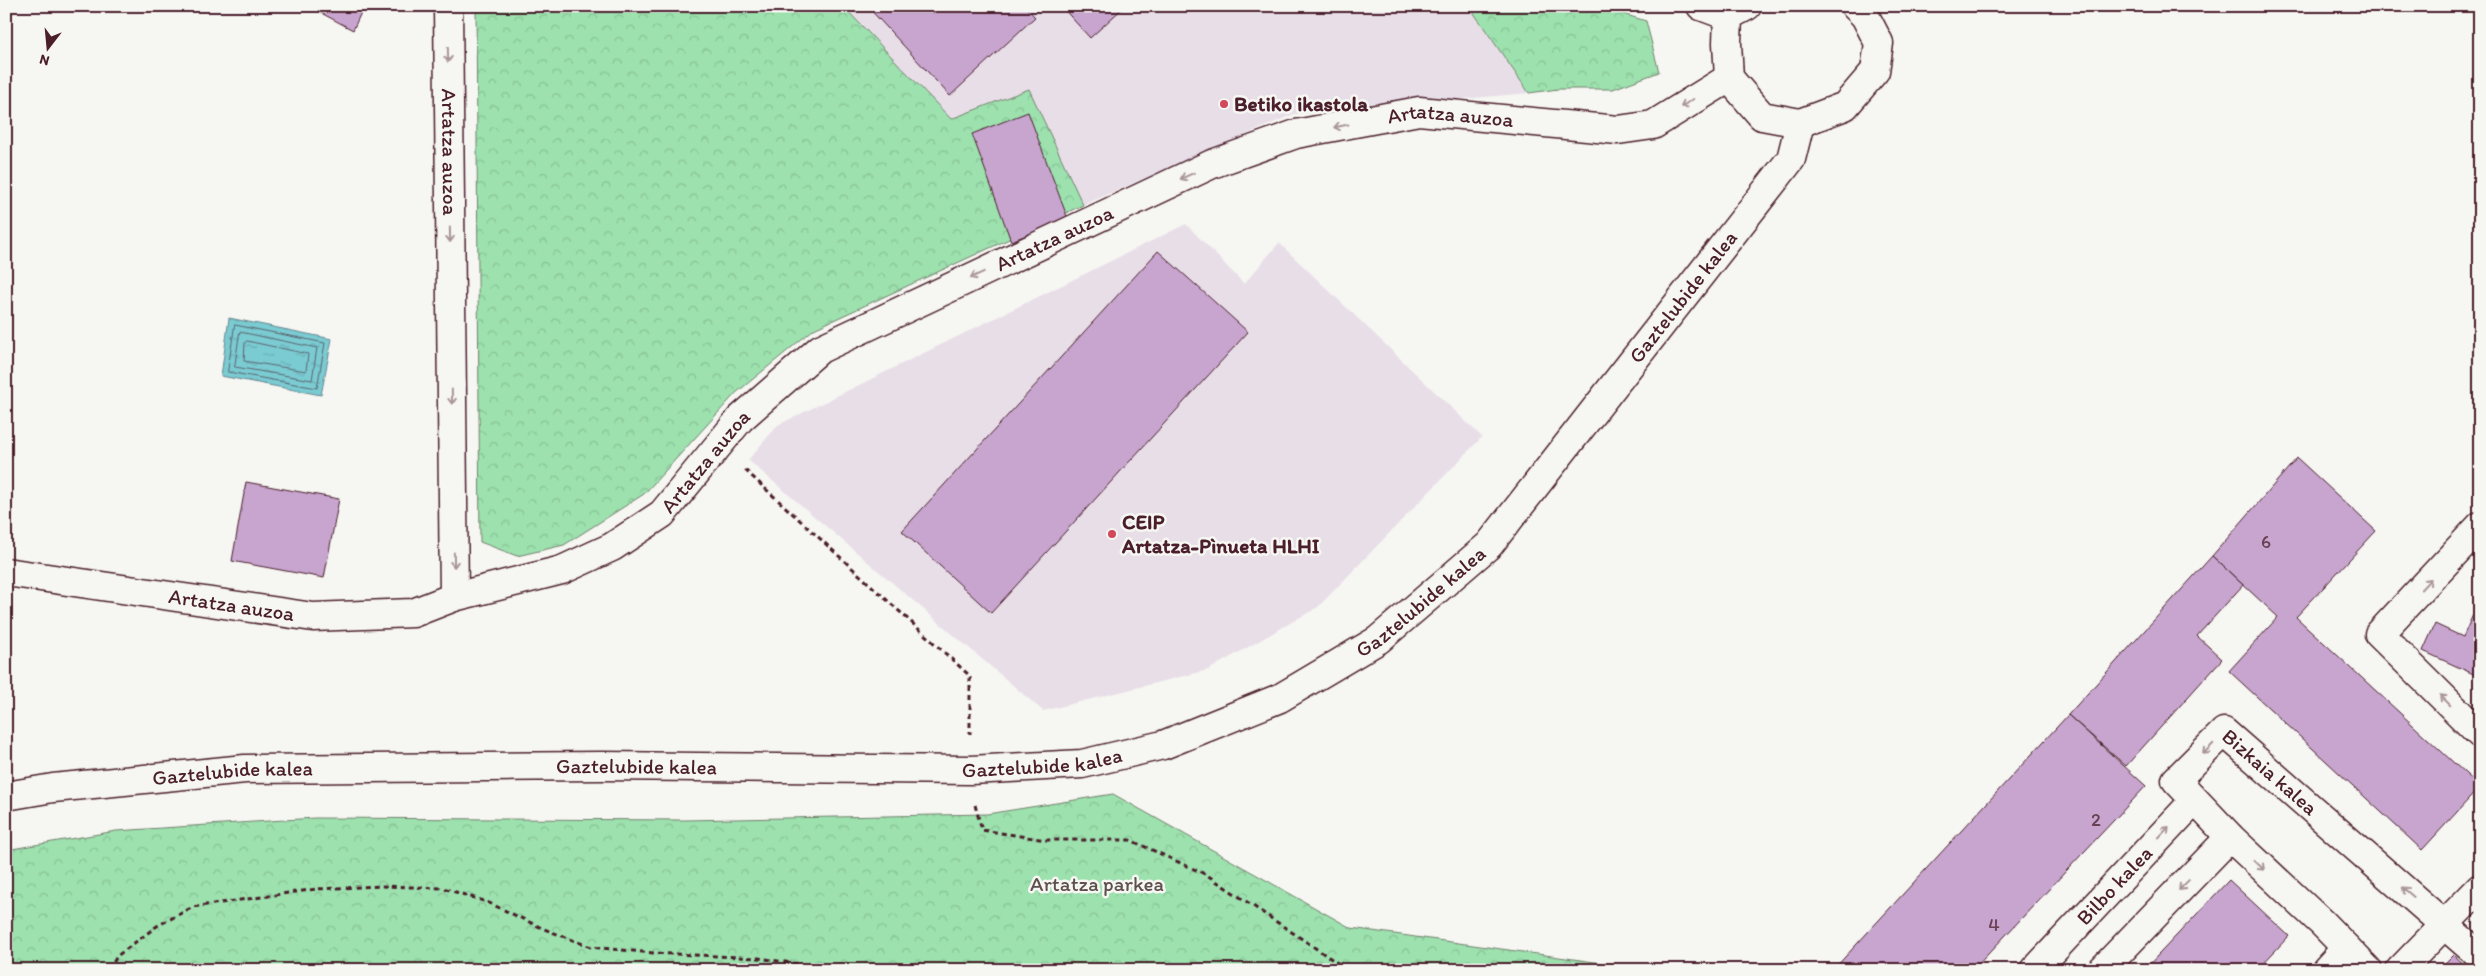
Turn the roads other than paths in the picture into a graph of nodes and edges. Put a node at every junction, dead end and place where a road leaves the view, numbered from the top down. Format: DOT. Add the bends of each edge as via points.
graph roads {
  1 [pos="448,6"];
  2 [pos="1701,6"];
  3 [pos="1868,9"];
  4 [pos="1738,11"];
  5 [pos="1729,78"];
  6 [pos="1800,124"];
  7 [pos="2480,526"];
  8 [pos="6,572"];
  9 [pos="454,597"];
  10 [pos="2480,734"];
  11 [pos="6,796"];
  12 [pos="2194,801"];
  13 [pos="2230,837"];
  14 [pos="2480,888"];
  15 [pos="2445,924"];
  16 [pos="2346,948"];
  17 [pos="2480,956"];
  18 [pos="2035,970"];
  19 [pos="2102,970"];
  20 [pos="2326,970"];
  21 [pos="2368,970"];
  22 [pos="2400,970"];
  1 -- 9 [label="street, Artatza auzoa, one-way"];
  2 -- 4 [label="street"];
  3 -- 6 [label="street" via="1879,43 1875,71 1845,106"];
  4 -- 5 [label="street" via="1727,43"];
  5 -- 6 [label="street" via="1762,116"];
  5 -- 9 [label="street, Artatza auzoa, one-way" via="1653,124 1618,130 1419,111 1296,134 1220,161 820,349 740,420 662,514 612,547 562,570"];
  6 -- 11 [label="street, Gaztelubide kalea" via="1791,158 1489,545 1378,640 1280,698 1164,745 1082,764 971,770 602,766 245,769 53,788"];
  10 -- 7 [label="street, one-way" via="2379,634"];
  8 -- 9 [label="street, Artatza auzoa" via="313,617 413,613"];
  12 -- 13 [label="street, Bizkaia kalea"];
  15 -- 12 [label="street, Bizkaia kalea, one-way" via="2224,732 2176,780"];
  18 -- 12 [label="street, Bilbo kalea, one-way"];
  13 -- 16 [label="street, Bizkaia kalea, one-way"];
  13 -- 19 [label="street, one-way"];
  14 -- 15 [label="street"];
  15 -- 17 [label="street, Bizkaia kalea"];
  15 -- 22 [label="street"];
  16 -- 20 [label="street"];
  16 -- 21 [label="street, Bizkaia kalea"];
}
